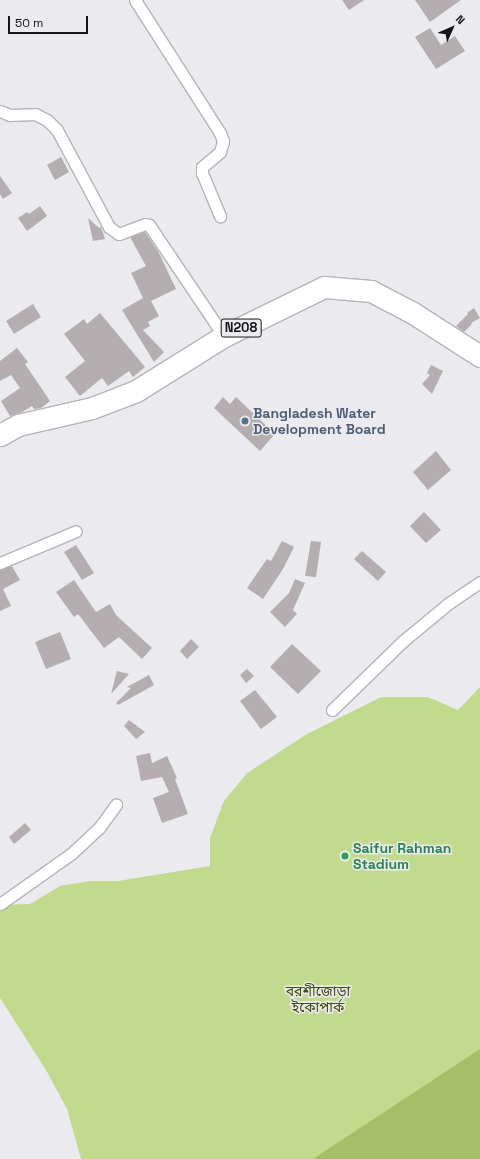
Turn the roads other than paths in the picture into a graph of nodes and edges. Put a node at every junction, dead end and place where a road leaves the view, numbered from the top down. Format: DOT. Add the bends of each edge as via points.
graph roads {
  1 [pos="135,0"];
  2 [pos="0,112"];
  3 [pos="220,216"];
  4 [pos="224,336"];
  5 [pos="480,356"];
  6 [pos="0,435"];
  7 [pos="76,531"];
  8 [pos="0,563"];
  9 [pos="480,582"];
  10 [pos="332,710"];
  11 [pos="116,805"];
  12 [pos="0,904"];
  1 -- 3 [label="street" via="220,133 223,141 220,152 202,166 202,173"];
  2 -- 4 [label="street" via="10,115 35,114 47,120 57,130 109,227 119,234 145,224 149,225"];
  4 -- 5 [label="highway, N208" via="324,287 350,288 371,291 385,298"];
  4 -- 6 [label="highway, N208" via="136,392 92,408 18,424"];
  7 -- 8 [label="street"];
  9 -- 10 [label="street" via="449,603 403,641"];
  11 -- 12 [label="street" via="99,828 72,853"];
}
